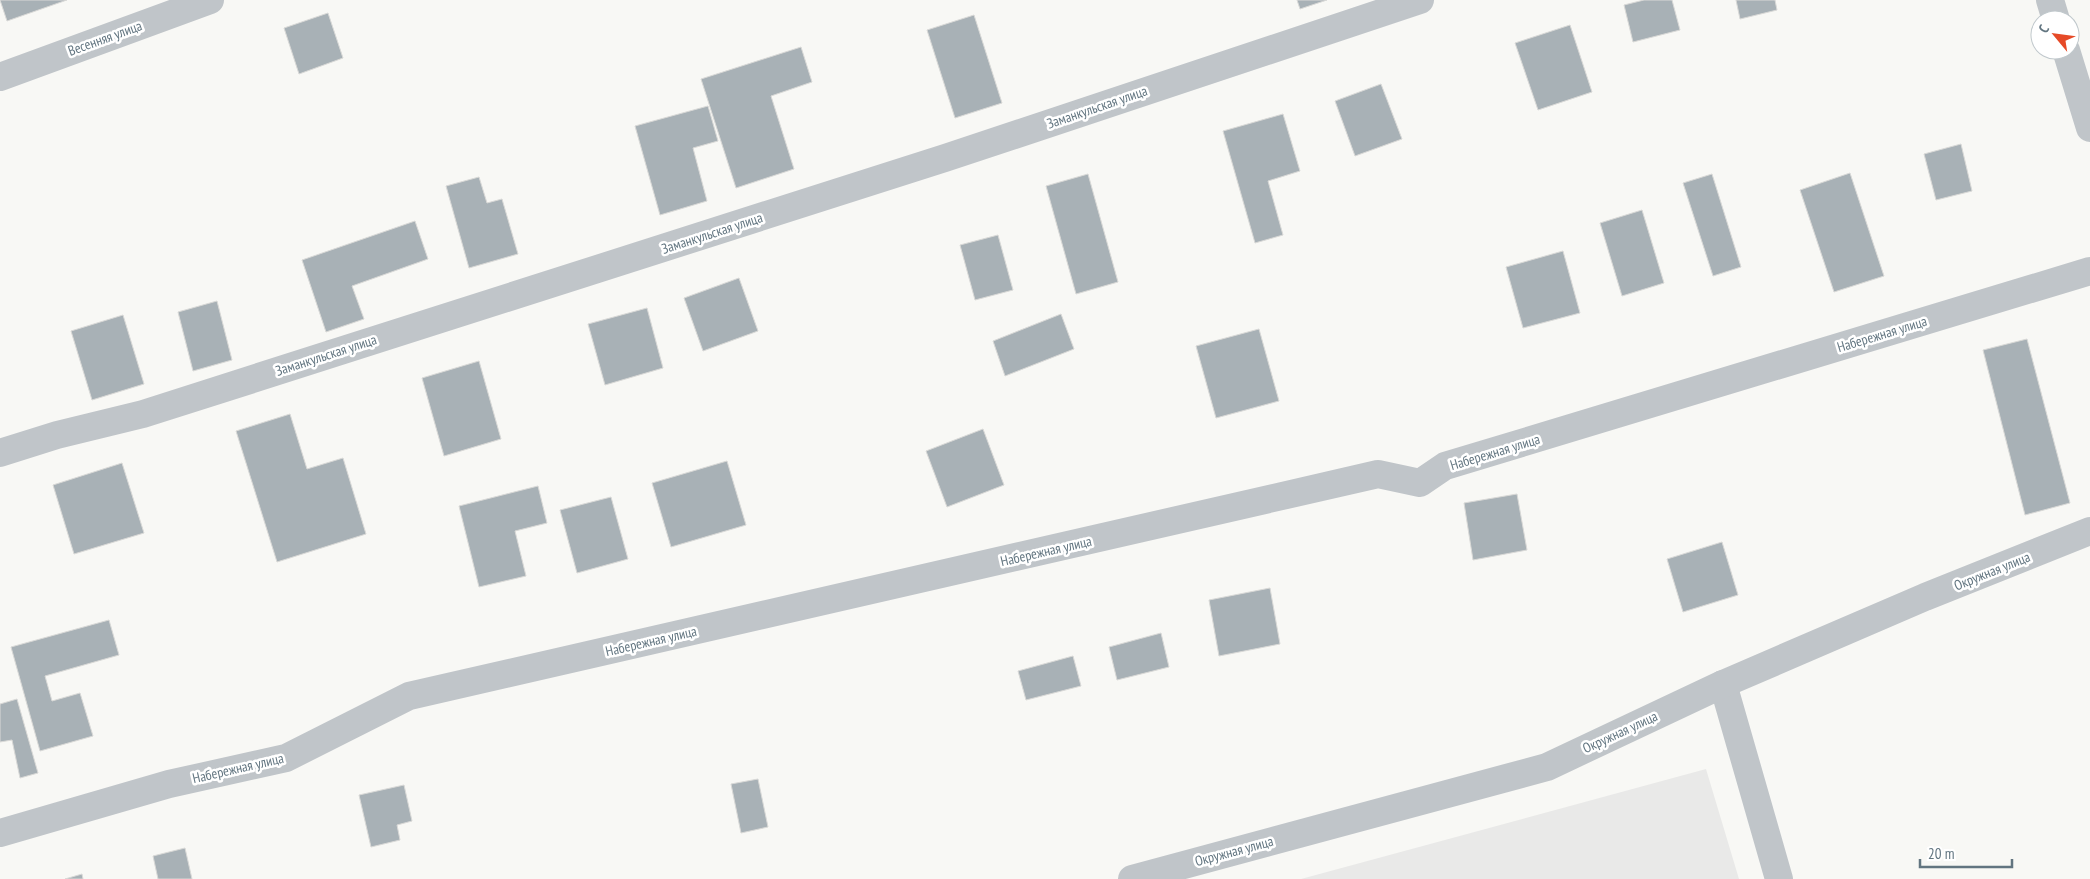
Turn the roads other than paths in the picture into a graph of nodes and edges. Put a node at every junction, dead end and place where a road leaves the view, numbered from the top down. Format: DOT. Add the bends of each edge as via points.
graph roads {
  1 [pos="210,0"];
  2 [pos="1420,0"];
  3 [pos="2069,60"];
  4 [pos="0,77"];
  5 [pos="2090,128"];
  6 [pos="2090,271"];
  7 [pos="0,453"];
  8 [pos="2090,531"];
  9 [pos="1723,684"];
  10 [pos="0,833"];
  11 [pos="1132,879"];
  12 [pos="1778,879"];
  1 -- 4 [label="street, Весенняя улица"];
  2 -- 7 [label="street, Заманкульская улица" via="662,249 143,414"];
  3 -- 5 [label="street"];
  6 -- 10 [label="street, Набережная улица" via="1445,466 1420,483 1378,474 409,696 286,758 169,784"];
  8 -- 9 [label="street, Окружная улица" via="1925,597"];
  9 -- 11 [label="street, Окружная улица" via="1546,767"];
  9 -- 12 [label="street"];
}
